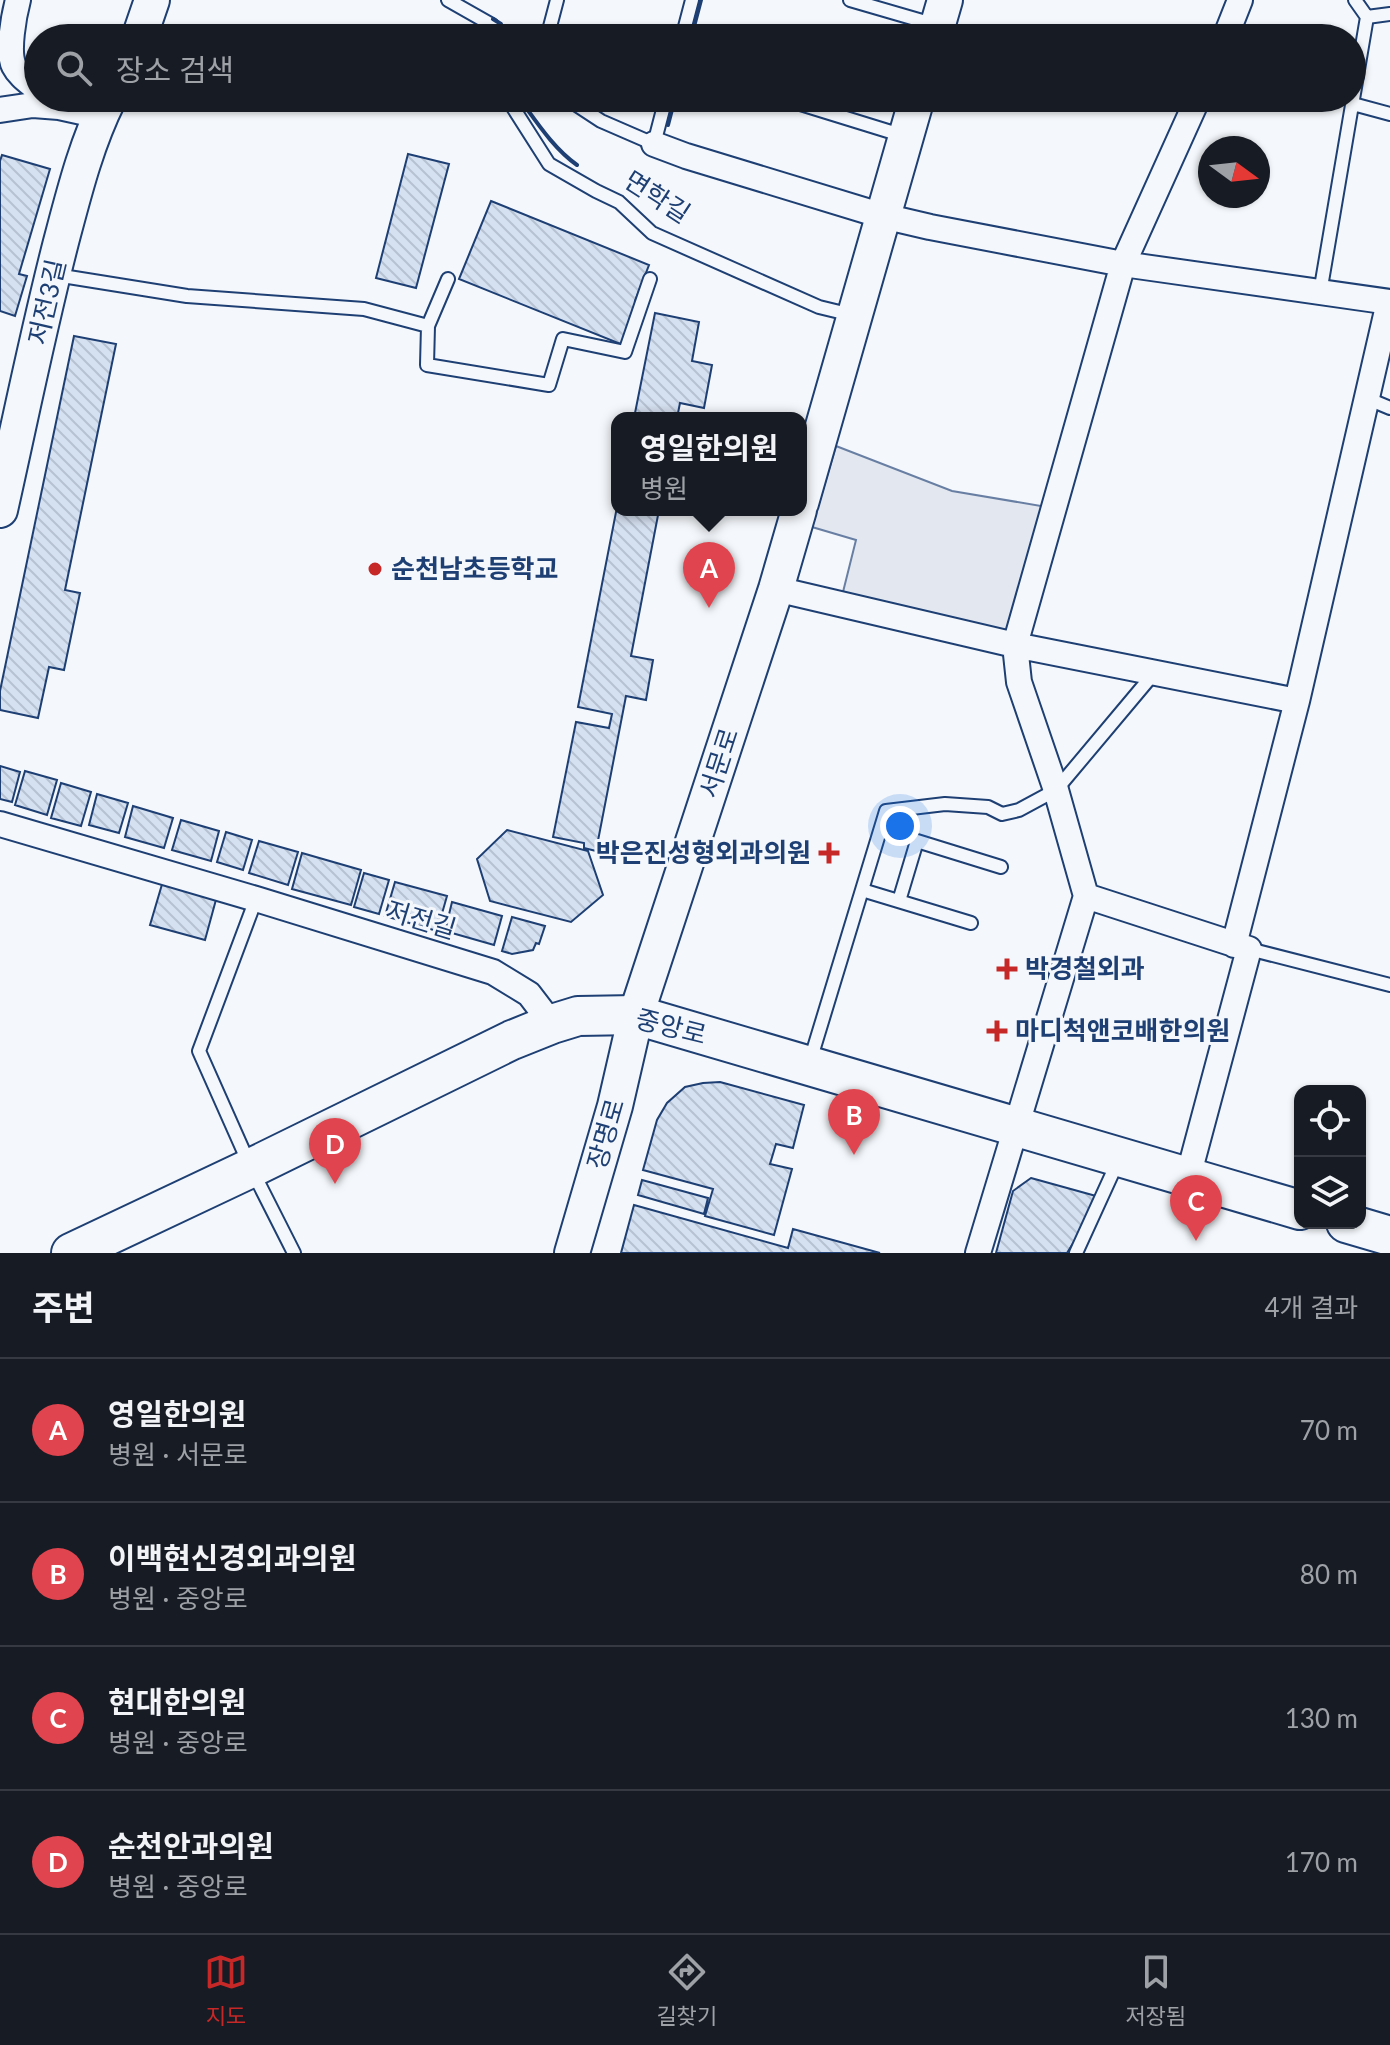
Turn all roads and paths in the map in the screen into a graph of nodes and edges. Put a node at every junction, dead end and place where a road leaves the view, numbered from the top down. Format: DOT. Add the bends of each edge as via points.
graph roads {
  1 [pos="152,0"];
  2 [pos="448,0"];
  3 [pos="557,0"];
  4 [pos="692,0"];
  5 [pos="850,0"];
  6 [pos="1240,0"];
  7 [pos="1355,0"];
  8 [pos="11,8"];
  9 [pos="1390,14"];
  10 [pos="1367,17"];
  11 [pos="939,21"];
  12 [pos="144,24"];
  13 [pos="490,24"];
  14 [pos="551,24"];
  15 [pos="686,24"];
  16 [pos="1231,24"];
  17 [pos="1366,24"];
  18 [pos="24,77"];
  19 [pos="24,106"];
  20 [pos="1366,108"];
  21 [pos="0,110"];
  22 [pos="102,112"];
  23 [pos="516,112"];
  24 [pos="587,112"];
  25 [pos="662,112"];
  26 [pos="826,112"];
  27 [pos="913,112"];
  28 [pos="1192,112"];
  29 [pos="1352,112"];
  30 [pos="1390,114"];
  31 [pos="906,137"];
  32 [pos="654,144"];
  33 [pos="883,216"];
  34 [pos="1123,264"];
  35 [pos="53,275"];
  36 [pos="448,279"];
  37 [pos="650,279"];
  38 [pos="1320,293"];
  39 [pos="1389,302"];
  40 [pos="855,316"];
  41 [pos="428,326"];
  42 [pos="1366,398"];
  43 [pos="1390,408"];
  44 [pos="807,482"];
  45 [pos="0,510"];
  46 [pos="797,516"];
  47 [pos="776,589"];
  48 [pos="1015,645"];
  49 [pos="1155,672"];
  50 [pos="1297,701"];
  51 [pos="1056,790"];
  52 [pos="0,824"];
  53 [pos="1001,867"];
  54 [pos="862,890"];
  55 [pos="1086,896"];
  56 [pos="256,899"];
  57 [pos="899,901"];
  58 [pos="971,923"];
  59 [pos="1242,947"];
  60 [pos="1390,985"];
  61 [pos="636,1015"];
  62 [pos="552,1024"];
  63 [pos="809,1065"];
  64 [pos="1017,1127"];
  65 [pos="1120,1156"];
  66 [pos="251,1168"];
  67 [pos="1188,1177"];
  68 [pos="1294,1208"];
  69 [pos="1366,1229"];
  70 [pos="1390,1236"];
  71 [pos="71,1253"];
  72 [pos="294,1253"];
  73 [pos="572,1253"];
  74 [pos="978,1253"];
  75 [pos="1076,1253"];
  1 -- 12 [label="street"];
  2 -- 13 [label="lane"];
  3 -- 14 [label="lane"];
  4 -- 15 [label="lane"];
  5 -- 11 [label="lane"];
  6 -- 16 [label="street"];
  7 -- 10 [label="lane"];
  8 -- 18 [label="street" via="11,56"];
  9 -- 10 [label="lane"];
  10 -- 17 [label="lane"];
  19 -- 21 [label="street"];
  20 -- 30 [label="lane"];
  22 -- 35 [label="street, 저전3길" via="81,167"];
  23 -- 40 [label="lane, 면학길" via="549,164 619,202 652,233 819,307"];
  24 -- 32 [label="lane"];
  25 -- 32 [label="lane"];
  26 -- 31 [label="lane"];
  27 -- 31 [label="street"];
  28 -- 34 [label="street"];
  29 -- 38 [label="lane"];
  31 -- 33 [label="street"];
  32 -- 33 [label="street"];
  33 -- 34 [label="street"];
  33 -- 40 [label="street"];
  34 -- 38 [label="street"];
  34 -- 48 [label="street"];
  35 -- 41 [label="lane" via="187,296 364,309"];
  35 -- 45 [label="street, 저전3길"];
  36 -- 41 [label="lane"];
  37 -- 41 [label="lane" via="625,352 563,339 549,385 427,365"];
  38 -- 39 [label="street"];
  39 -- 42 [label="street"];
  40 -- 44 [label="street"];
  42 -- 43 [label="lane"];
  42 -- 50 [label="street"];
  46 -- 47 [label="street, 서문로"];
  47 -- 48 [label="street"];
  47 -- 61 [label="street, 서문로"];
  48 -- 49 [label="street"];
  48 -- 51 [label="street" via="1019,682"];
  49 -- 50 [label="street"];
  49 -- 51 [label="lane"];
  50 -- 59 [label="street"];
  51 -- 54 [label="lane" via="1002,814 988,807 945,804 886,811"];
  51 -- 55 [label="street"];
  52 -- 56 [label="street, 저전길"];
  53 -- 57 [label="lane" via="917,841"];
  54 -- 57 [label="lane"];
  54 -- 63 [label="lane"];
  55 -- 59 [label="street"];
  55 -- 64 [label="street"];
  56 -- 62 [label="street, 저전길" via="493,972 529,994"];
  56 -- 66 [label="lane" via="199,1051"];
  57 -- 58 [label="lane"];
  59 -- 60 [label="lane"];
  59 -- 67 [label="street"];
  61 -- 62 [label="main road, 중앙로" via="578,1016"];
  61 -- 63 [label="main road, 중앙로"];
  61 -- 73 [label="street, 장명로"];
  62 -- 66 [label="main road, 중앙로"];
  63 -- 64 [label="main road, 중앙로"];
  64 -- 65 [label="main road, 중앙로"];
  64 -- 74 [label="street"];
  65 -- 67 [label="main road, 중앙로"];
  65 -- 75 [label="lane"];
  66 -- 71 [label="main road, 중앙로"];
  66 -- 72 [label="lane"];
  67 -- 68 [label="main road, 중앙로"];
  69 -- 70 [label="main road"];
}
